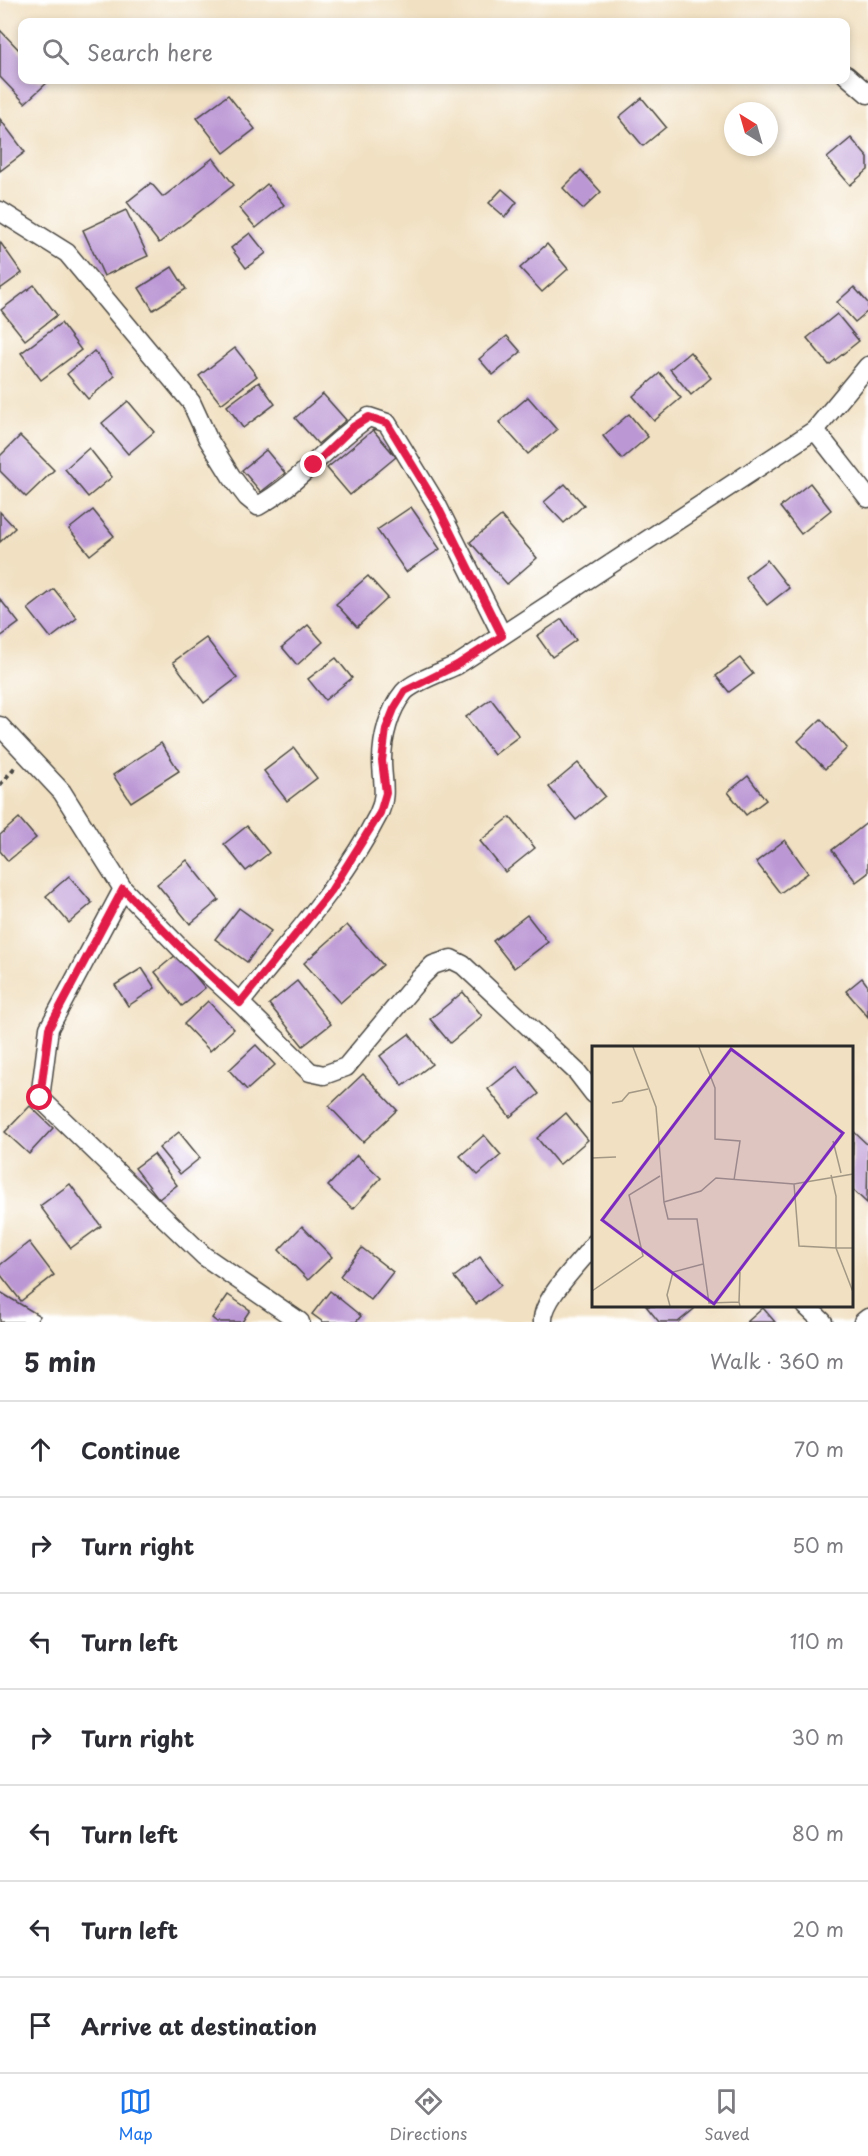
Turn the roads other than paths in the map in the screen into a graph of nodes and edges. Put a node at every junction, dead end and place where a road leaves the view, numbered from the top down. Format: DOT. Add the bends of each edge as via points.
graph roads {
  1 [pos="850,78"];
  2 [pos="868,94"];
  3 [pos="0,211"];
  4 [pos="868,366"];
  5 [pos="815,430"];
  6 [pos="868,498"];
  7 [pos="502,636"];
  8 [pos="0,726"];
  9 [pos="123,889"];
  10 [pos="240,1003"];
  11 [pos="592,1091"];
  12 [pos="592,1246"];
  13 [pos="808,1307"];
  14 [pos="868,1318"];
  15 [pos="300,1322"];
  16 [pos="543,1322"];
  17 [pos="823,1322"];
  18 [pos="863,1322"];
  1 -- 2 [label="street"];
  3 -- 7 [label="street" via="67,253 191,402 207,439 231,476 258,506 314,465 353,427 369,417 387,423 437,505"];
  4 -- 5 [label="street"];
  5 -- 6 [label="street"];
  5 -- 7 [label="street"];
  7 -- 10 [label="street" via="457,665 405,691 386,729 382,761 386,793 380,813 331,891"];
  8 -- 9 [label="street" via="62,792"];
  9 -- 10 [label="street"];
  9 -- 15 [label="street" via="49,1028 40,1098 204,1256"];
  10 -- 11 [label="street" via="310,1072 324,1075 346,1067 420,978 433,965 451,959 464,965 529,1026"];
  12 -- 16 [label="street" via="552,1295"];
  13 -- 17 [label="street"];
  14 -- 18 [label="street"];
}
